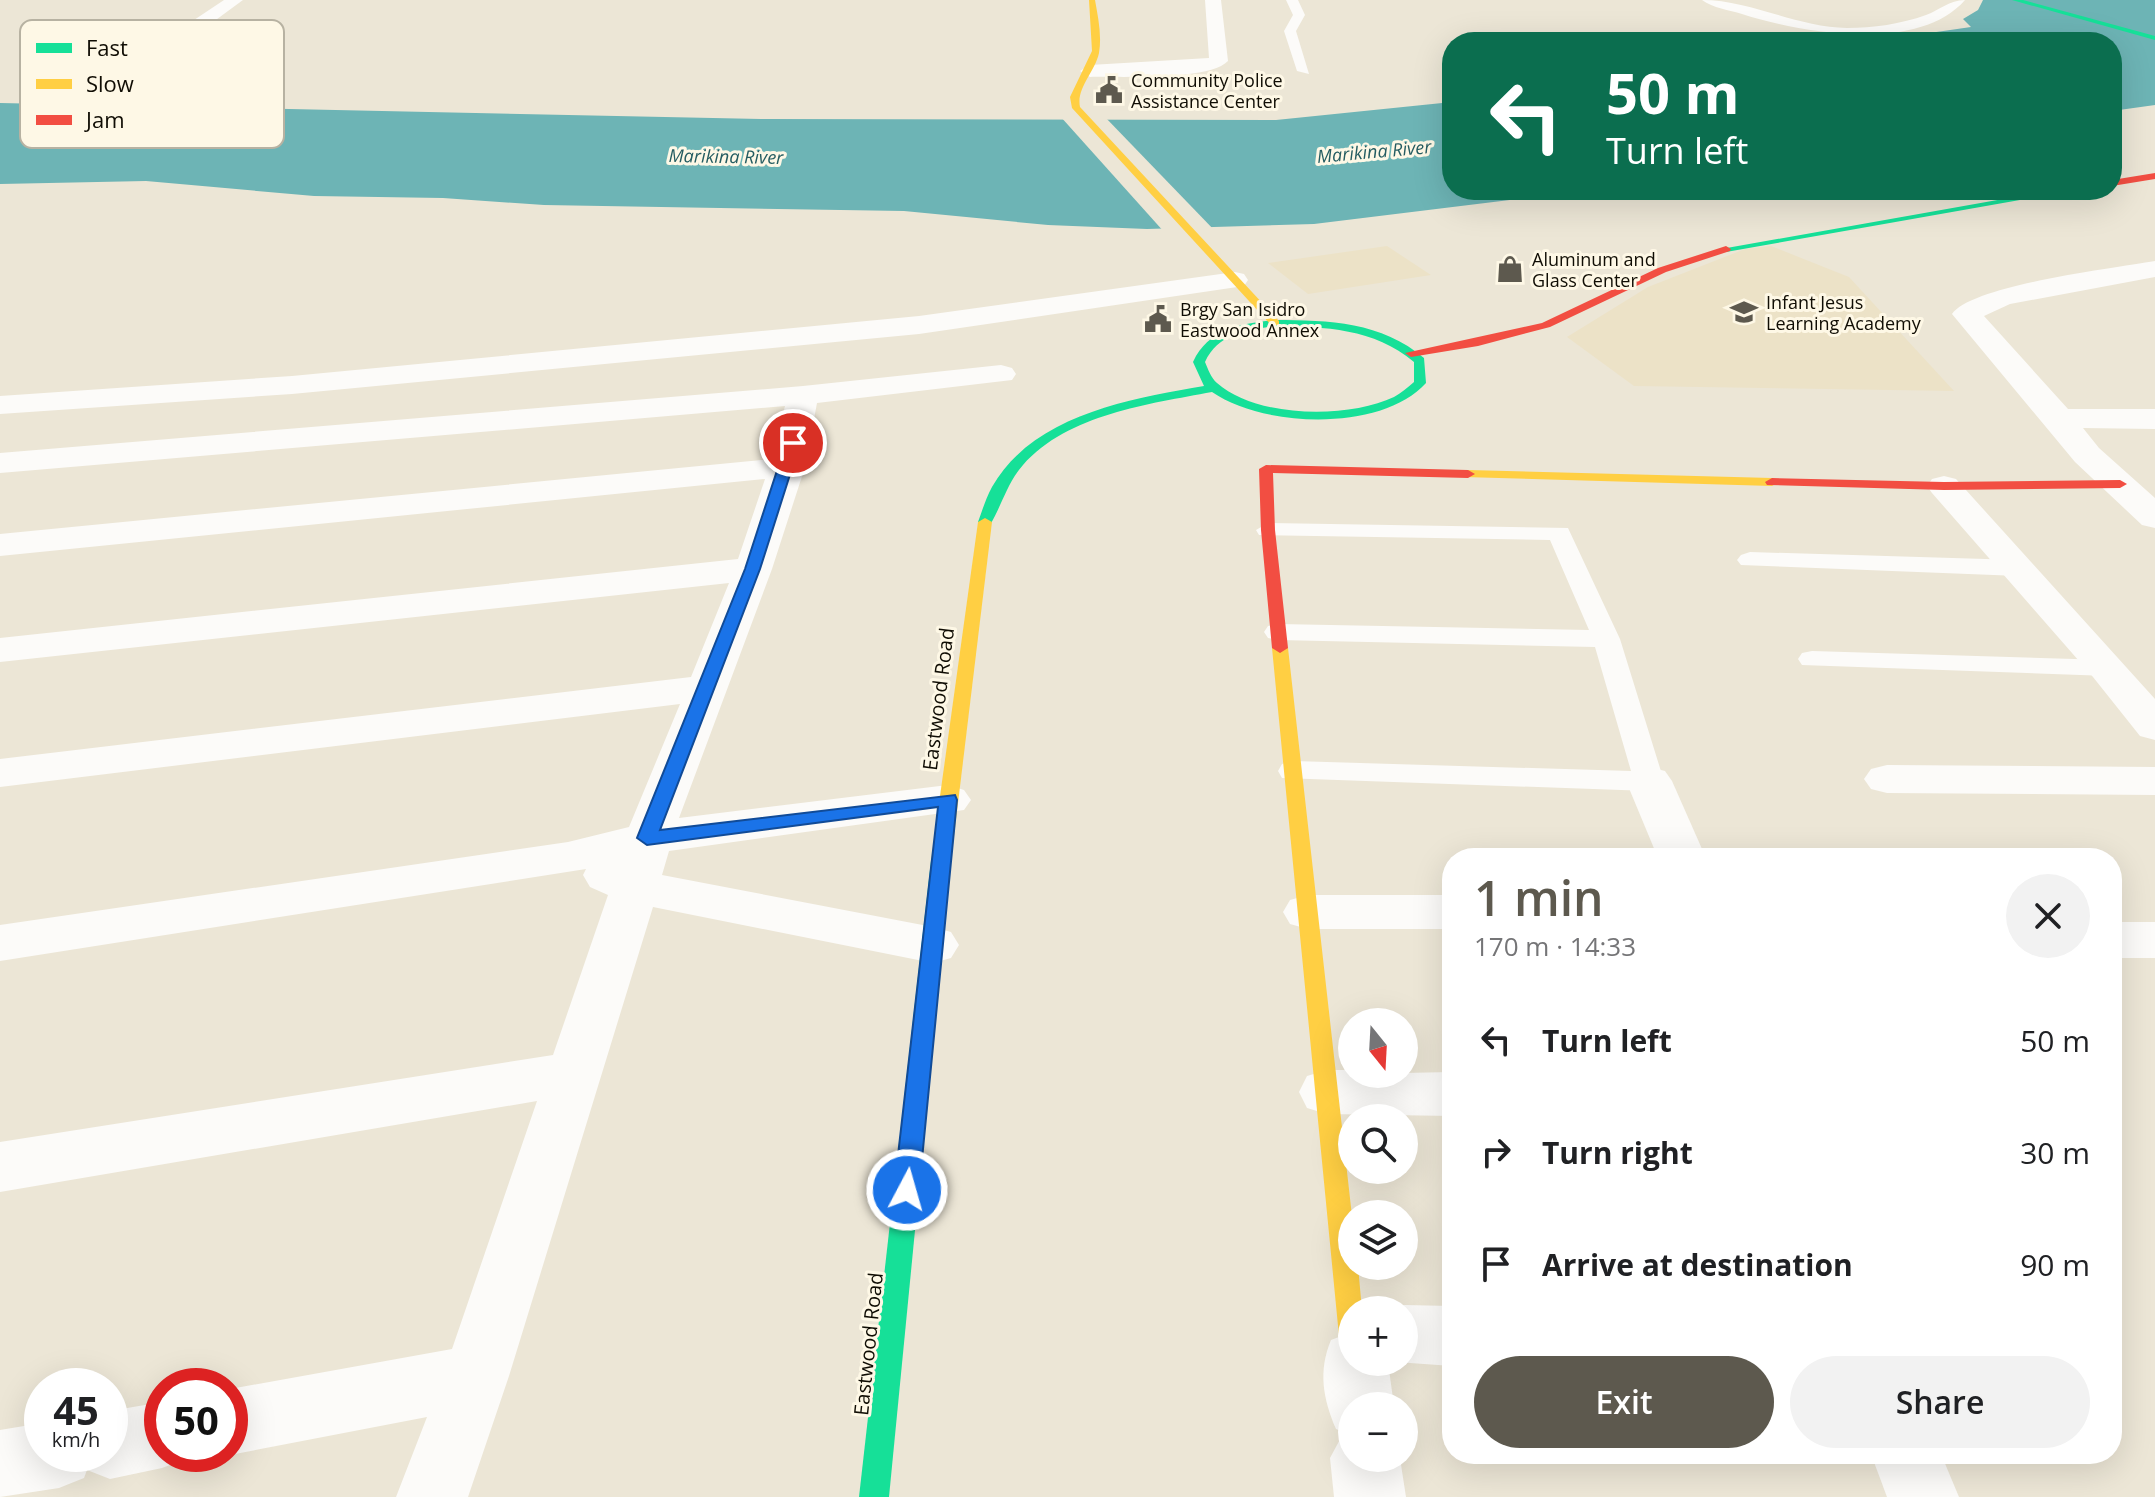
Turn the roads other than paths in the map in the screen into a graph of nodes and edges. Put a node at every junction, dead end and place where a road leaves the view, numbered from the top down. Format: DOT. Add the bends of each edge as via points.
graph roads {
  1 [pos="235,0"];
  2 [pos="1092,0"];
  3 [pos="1213,0"];
  4 [pos="1292,0"];
  5 [pos="1708,0"];
  6 [pos="1959,0"];
  7 [pos="2015,0"];
  8 [pos="206,20"];
  9 [pos="1836,32"];
  10 [pos="1872,32"];
  11 [pos="2155,38"];
  12 [pos="1090,71"];
  13 [pos="1304,71"];
  14 [pos="2155,176"];
  15 [pos="2122,181"];
  16 [pos="2012,200"];
  17 [pos="2155,269"];
  18 [pos="1235,280"];
  19 [pos="1275,323"];
  20 [pos="1411,353"];
  21 [pos="1001,374"];
  22 [pos="1213,388"];
  23 [pos="803,395"];
  24 [pos="0,405"];
  25 [pos="2059,418"];
  26 [pos="2155,419"];
  27 [pos="0,463"];
  28 [pos="788,467"];
  29 [pos="1944,486"];
  30 [pos="2136,491"];
  31 [pos="2155,517"];
  32 [pos="1268,530"];
  33 [pos="0,545"];
  34 [pos="1750,560"];
  35 [pos="2019,568"];
  36 [pos="753,569"];
  37 [pos="1278,632"];
  38 [pos="1606,639"];
  39 [pos="0,650"];
  40 [pos="1812,659"];
  41 [pos="2108,668"];
  42 [pos="707,688"];
  43 [pos="2155,727"];
  44 [pos="1293,771"];
  45 [pos="0,773"];
  46 [pos="1887,779"];
  47 [pos="1649,781"];
  48 [pos="2155,781"];
  49 [pos="948,800"];
  50 [pos="647,838"];
  51 [pos="1678,848"];
  52 [pos="568,858"];
  53 [pos="635,887"];
  54 [pos="1308,912"];
  55 [pos="1442,912"];
  56 [pos="2122,940"];
  57 [pos="2155,940"];
  58 [pos="0,943"];
  59 [pos="933,945"];
  60 [pos="575,1073"];
  61 [pos="1327,1092"];
  62 [pos="1442,1094"];
  63 [pos="0,1167"];
  64 [pos="1348,1296"];
  65 [pos="1418,1335"];
  66 [pos="1442,1336"];
  67 [pos="476,1376"];
  68 [pos="248,1419"];
  69 [pos="24,1461"];
  70 [pos="1910,1464"];
  71 [pos="0,1465"];
  72 [pos="1367,1472"];
  73 [pos="432,1497"];
  74 [pos="874,1497"];
  75 [pos="1370,1497"];
  76 [pos="1923,1497"];
  1 -- 8 [label="street"];
  2 -- 12 [label="main road" via="1098,50"];
  3 -- 12 [label="street" via="1219,61 1200,67"];
  4 -- 13 [label="lane" via="1299,15 1290,31"];
  5 -- 9 [label="lane" via="1808,30"];
  6 -- 10 [label="lane" via="1947,12"];
  7 -- 11 [label="main road"];
  12 -- 18 [label="main road" via="1074,97 1080,114"];
  14 -- 15 [label="main road"];
  16 -- 20 [label="main road" via="1724,249 1662,270 1546,325"];
  17 -- 25 [label="street" via="2002,297 1966,314"];
  18 -- 19 [label="main road"];
  18 -- 24 [label="street" via="919,325 292,385"];
  19 -- 20 [label="main road" via="1353,328"];
  19 -- 22 [label="main road" via="1209,343 1198,368"];
  20 -- 22 [label="main road" via="1420,364 1417,388 1394,402 1359,412 1270,409"];
  21 -- 23 [label="street"];
  22 -- 49 [label="main road, Eastwood Road" via="1108,409 1075,422 1043,441 997,487 978,553"];
  23 -- 27 [label="street"];
  23 -- 28 [label="street"];
  25 -- 26 [label="street"];
  25 -- 30 [label="street" via="2087,455"];
  28 -- 33 [label="street"];
  28 -- 36 [label="street"];
  29 -- 30 [label="main road"];
  29 -- 32 [label="main road" via="1266,469"];
  29 -- 35 [label="street"];
  30 -- 31 [label="street"];
  32 -- 37 [label="main road"];
  32 -- 38 [label="lane" via="1559,533"];
  34 -- 35 [label="lane"];
  35 -- 41 [label="street"];
  36 -- 39 [label="street"];
  36 -- 42 [label="street"];
  37 -- 38 [label="lane"];
  37 -- 44 [label="main road"];
  38 -- 47 [label="lane"];
  40 -- 41 [label="lane"];
  41 -- 43 [label="street"];
  42 -- 45 [label="street"];
  42 -- 50 [label="street"];
  44 -- 47 [label="lane"];
  44 -- 54 [label="main road"];
  46 -- 48 [label="street"];
  47 -- 51 [label="street"];
  49 -- 50 [label="street"];
  49 -- 59 [label="main road, Eastwood Road"];
  50 -- 52 [label="street"];
  50 -- 53 [label="street"];
  52 -- 53 [label="street"];
  52 -- 58 [label="street"];
  53 -- 59 [label="street"];
  53 -- 60 [label="street"];
  54 -- 55 [label="street"];
  54 -- 61 [label="main road"];
  56 -- 57 [label="street"];
  59 -- 74 [label="main road, Eastwood Road"];
  60 -- 63 [label="street"];
  60 -- 67 [label="street"];
  61 -- 62 [label="street"];
  61 -- 64 [label="main road"];
  65 -- 66 [label="street"];
  67 -- 68 [label="street"];
  67 -- 73 [label="street"];
  69 -- 71 [label="street"];
  70 -- 76 [label="street"];
  72 -- 75 [label="street"];
}
